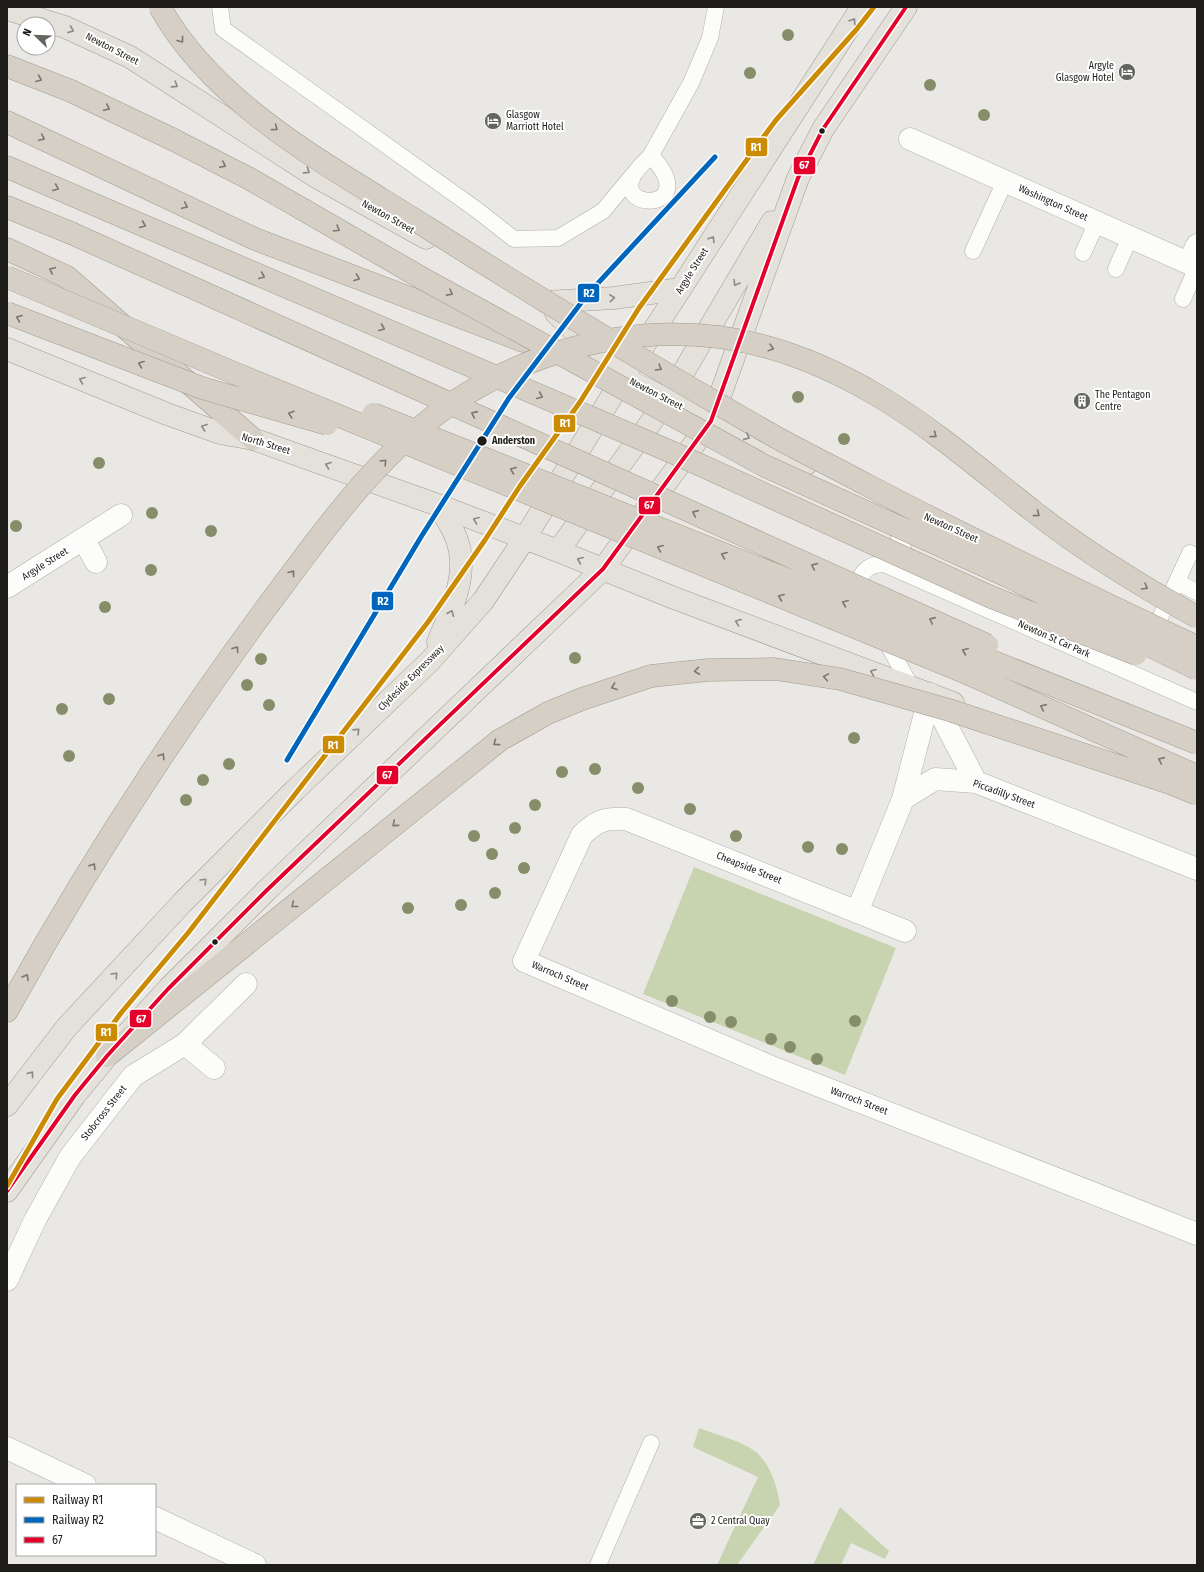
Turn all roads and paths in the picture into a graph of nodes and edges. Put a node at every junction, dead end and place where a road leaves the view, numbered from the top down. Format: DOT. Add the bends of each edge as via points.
graph roads {
  1 [pos="160,7"];
  2 [pos="220,7"];
  3 [pos="716,7"];
  4 [pos="862,7"];
  5 [pos="906,7"];
  6 [pos="7,9"];
  7 [pos="7,66"];
  8 [pos="7,122"];
  9 [pos="910,139"];
  10 [pos="651,155"];
  11 [pos="7,167"];
  12 [pos="633,175"];
  13 [pos="798,178"];
  14 [pos="1005,182"];
  15 [pos="7,206"];
  16 [pos="1097,222"];
  17 [pos="1130,237"];
  18 [pos="7,249"];
  19 [pos="973,251"];
  20 [pos="1083,253"];
  21 [pos="1195,260"];
  22 [pos="1116,269"];
  23 [pos="7,270"];
  24 [pos="7,277"];
  25 [pos="680,289"];
  26 [pos="1183,299"];
  27 [pos="546,302"];
  28 [pos="7,313"];
  29 [pos="7,349"];
  30 [pos="623,378"];
  31 [pos="667,400"];
  32 [pos="711,421"];
  33 [pos="253,439"];
  34 [pos="422,451"];
  35 [pos="888,500"];
  36 [pos="438,506"];
  37 [pos="122,515"];
  38 [pos="525,538"];
  39 [pos="84,540"];
  40 [pos="558,551"];
  41 [pos="1190,553"];
  42 [pos="96,562"];
  43 [pos="602,569"];
  44 [pos="911,576"];
  45 [pos="1177,582"];
  46 [pos="7,588"];
  47 [pos="1197,592"];
  48 [pos="1197,616"];
  49 [pos="1159,620"];
  50 [pos="1197,637"];
  51 [pos="1197,647"];
  52 [pos="430,661"];
  53 [pos="1197,670"];
  54 [pos="1197,678"];
  55 [pos="920,690"];
  56 [pos="1197,702"];
  57 [pos="1197,742"];
  58 [pos="1197,776"];
  59 [pos="976,782"];
  60 [pos="1197,795"];
  61 [pos="903,799"];
  62 [pos="1197,869"];
  63 [pos="857,912"];
  64 [pos="904,931"];
  65 [pos="524,961"];
  66 [pos="246,984"];
  67 [pos="7,1011"];
  68 [pos="185,1044"];
  69 [pos="107,1056"];
  70 [pos="214,1068"];
  71 [pos="7,1105"];
  72 [pos="7,1191"];
  73 [pos="1197,1234"];
  74 [pos="7,1280"];
  75 [pos="651,1443"];
  76 [pos="7,1448"];
  77 [pos="83,1484"];
  78 [pos="156,1518"];
  79 [pos="255,1565"];
  80 [pos="598,1565"];
  1 -- 51 [label="highway, one-way, bridge" via="196,60 244,104 295,144 466,252 773,436 972,540"];
  2 -- 12 [label="lane" via="223,29 514,239 558,238 602,211"];
  3 -- 10 [label="lane" via="710,38 691,84"];
  25 -- 4 [label="main road, Argyle Street, one-way"];
  5 -- 13 [label="main road" via="823,130"];
  6 -- 27 [label="main road, Newton Street, one-way" via="65,27 130,57 318,178 504,282"];
  7 -- 53 [label="highway, one-way, bridge" via="72,91 250,179 427,281 765,466 1007,576"];
  8 -- 30 [label="highway, one-way" via="255,239"];
  9 -- 14 [label="street, Washington Street"];
  10 -- 12 [label="lane"];
  10 -- 12 [label="lane" via="666,178 664,195 653,201 641,200 631,186"];
  11 -- 54 [label="highway, one-way, bridge" via="669,451 991,597"];
  13 -- 31 [label="main road, one-way"];
  13 -- 32 [label="main road"];
  14 -- 16 [label="street, Washington Street"];
  14 -- 19 [label="lane"];
  57 -- 15 [label="highway, one-way, bridge"];
  16 -- 17 [label="street, Washington Street"];
  16 -- 20 [label="lane"];
  17 -- 21 [label="street, Washington Street"];
  17 -- 22 [label="lane"];
  33 -- 18 [label="highway, one-way" via="67,277"];
  21 -- 26 [label="lane"];
  57 -- 23 [label="highway, one-way, bridge"];
  24 -- 34 [label="highway, bridge"];
  27 -- 25 [label="main road, one-way" via="614,298"];
  25 -- 30 [label="main road, Argyle Street"];
  27 -- 30 [label="main road, Newton Street"];
  34 -- 28 [label="highway, one-way, bridge" via="202,388"];
  33 -- 29 [label="main road, North Street, one-way" via="220,433 167,414"];
  30 -- 31 [label="main road, Newton Street"];
  30 -- 38 [label="main road, Argyle Street"];
  31 -- 32 [label="main road, Newton Street"];
  31 -- 40 [label="main road"];
  32 -- 35 [label="main road, Newton Street, one-way"];
  32 -- 43 [label="main road"];
  36 -- 33 [label="main road, North Street, one-way"];
  58 -- 34 [label="highway, one-way, bridge" via="962,671"];
  35 -- 44 [label="lane"];
  35 -- 49 [label="main road, Newton Street"];
  38 -- 36 [label="main road, North Street, one-way"];
  52 -- 36 [label="main road, one-way" via="453,609 460,579 461,556 456,536"];
  37 -- 39 [label="street, Argyle Street"];
  38 -- 40 [label="main road, North Street"];
  38 -- 52 [label="main road, Clydeside Expressway" via="483,600"];
  39 -- 42 [label="street"];
  39 -- 46 [label="street, Argyle Street"];
  43 -- 40 [label="main road, North Street, one-way"];
  41 -- 45 [label="lane"];
  55 -- 43 [label="main road, North Street, one-way"];
  43 -- 69 [label="main road" via="266,890 168,989"];
  44 -- 55 [label="lane, Newton St Car Park" via="884,564 877,564 865,570 859,582 862,596"];
  44 -- 56 [label="lane, Newton St Car Park"];
  45 -- 47 [label="lane"];
  45 -- 49 [label="lane"];
  67 -- 48 [label="highway, one-way, bridge" via="91,868 210,685 269,604 373,474 408,437 462,396 527,364 583,344 660,335 718,337 751,343 806,359 882,398 1114,569"];
  49 -- 50 [label="main road, Newton Street"];
  71 -- 52 [label="main road, Clydeside Expressway, one-way" via="66,1028 183,902"];
  55 -- 59 [label="street"];
  55 -- 60 [label="main road, North Street"];
  55 -- 61 [label="street"];
  59 -- 61 [label="street, Piccadilly Street" via="935,779"];
  59 -- 62 [label="street, Piccadilly Street"];
  60 -- 69 [label="highway, one-way, bridge" via="1170,783 949,710 840,679 775,669 708,670 651,676 622,684 548,713 500,740"];
  61 -- 63 [label="street"];
  63 -- 64 [label="street, Cheapside Street"];
  63 -- 65 [label="street, Cheapside Street" via="626,819 610,818 593,824 582,835"];
  65 -- 73 [label="street, Warroch Street" via="774,1068"];
  66 -- 68 [label="street, Stobcross Street"];
  68 -- 70 [label="street"];
  68 -- 74 [label="street, Stobcross Street" via="134,1076 70,1157 35,1220"];
  69 -- 72 [label="main road" via="75,1095"];
  75 -- 80 [label="lane"];
  76 -- 77 [label="street"];
  78 -- 79 [label="street"];
}
